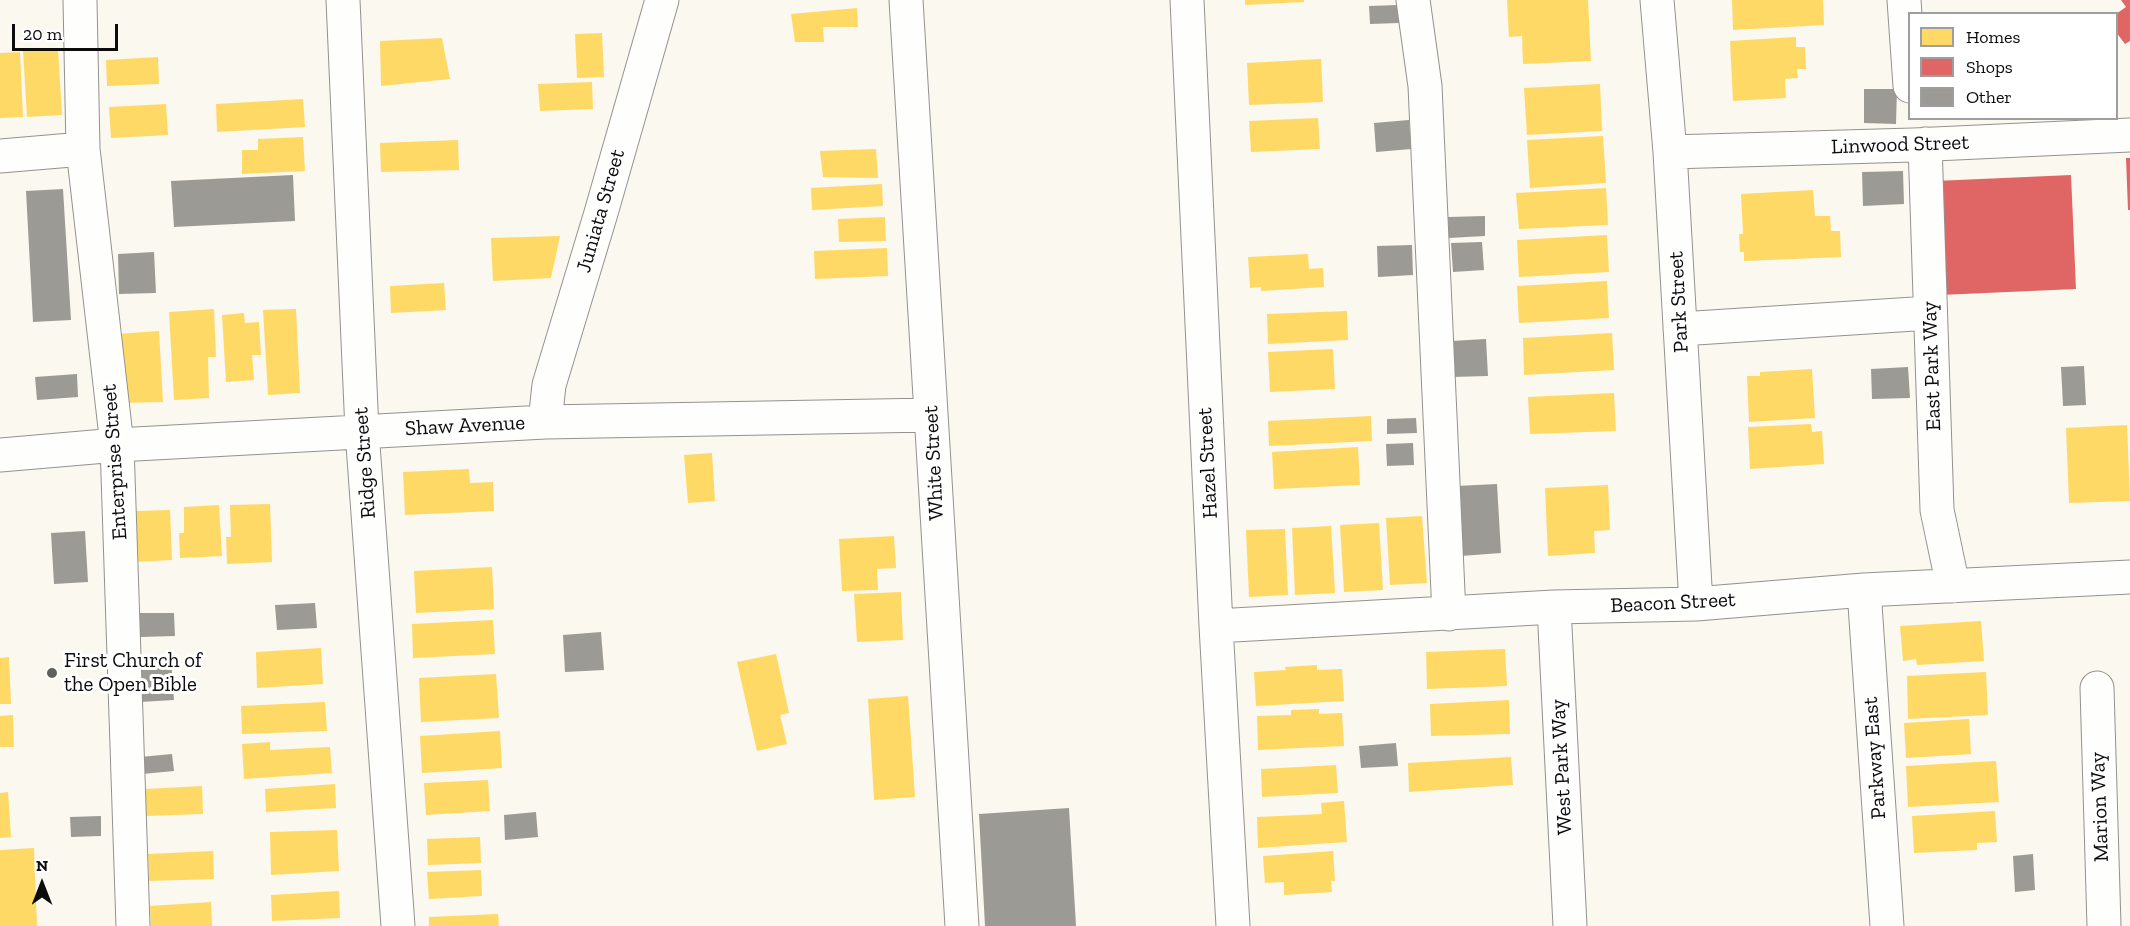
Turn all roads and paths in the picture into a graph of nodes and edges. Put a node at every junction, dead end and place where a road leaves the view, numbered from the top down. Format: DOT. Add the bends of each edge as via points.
graph roads {
  1 [pos="80,0"];
  2 [pos="343,0"];
  3 [pos="662,0"];
  4 [pos="906,0"];
  5 [pos="1186,0"];
  6 [pos="1413,0"];
  7 [pos="1657,0"];
  8 [pos="1904,0"];
  9 [pos="1908,57"];
  10 [pos="2130,135"];
  11 [pos="1917,136"];
  12 [pos="83,149"];
  13 [pos="1670,152"];
  14 [pos="0,156"];
  15 [pos="1930,313"];
  16 [pos="1680,329"];
  17 [pos="931,415"];
  18 [pos="545,422"];
  19 [pos="362,431"];
  20 [pos="117,445"];
  21 [pos="0,455"];
  22 [pos="2130,577"];
  23 [pos="1953,586"];
  24 [pos="1864,590"];
  25 [pos="1696,604"];
  26 [pos="1554,607"];
  27 [pos="1449,614"];
  28 [pos="1216,626"];
  29 [pos="2097,688"];
  30 [pos="133,926"];
  31 [pos="398,926"];
  32 [pos="962,926"];
  33 [pos="1233,926"];
  34 [pos="1570,926"];
  35 [pos="1887,926"];
  36 [pos="2104,926"];
  1 -- 12 [label="street, Enterprise Street"];
  2 -- 19 [label="street, Ridge Street"];
  3 -- 18 [label="street, Juniata Street" via="549,384"];
  4 -- 17 [label="street, White Street"];
  5 -- 28 [label="street, Hazel Street"];
  6 -- 27 [label="street" via="1425,86"];
  7 -- 13 [label="street, Park Street"];
  8 -- 9 [label="street"];
  10 -- 11 [label="street, Linwood Street"];
  11 -- 13 [label="street, Linwood Street"];
  11 -- 15 [label="street, East Park Way"];
  12 -- 14 [label="street"];
  12 -- 20 [label="street, Enterprise Street"];
  13 -- 16 [label="street, Park Street"];
  15 -- 16 [label="street"];
  15 -- 23 [label="street, East Park Way" via="1937,510"];
  16 -- 25 [label="street, Park Street"];
  17 -- 18 [label="street, Shaw Avenue"];
  17 -- 32 [label="street, White Street"];
  18 -- 19 [label="street, Shaw Avenue"];
  19 -- 20 [label="street, Shaw Avenue"];
  19 -- 31 [label="street, Ridge Street"];
  20 -- 21 [label="street, Shaw Avenue"];
  20 -- 30 [label="street, Enterprise Street"];
  22 -- 23 [label="street, Beacon Street"];
  23 -- 24 [label="street, Beacon Street"];
  24 -- 25 [label="street, Beacon Street"];
  24 -- 35 [label="street, Parkway East"];
  25 -- 26 [label="street, Beacon Street"];
  26 -- 27 [label="street, Beacon Street"];
  26 -- 34 [label="street, West Park Way"];
  27 -- 28 [label="street, Beacon Street"];
  28 -- 33 [label="street, Hazel Street"];
  29 -- 36 [label="street, Marion Way"];
}
